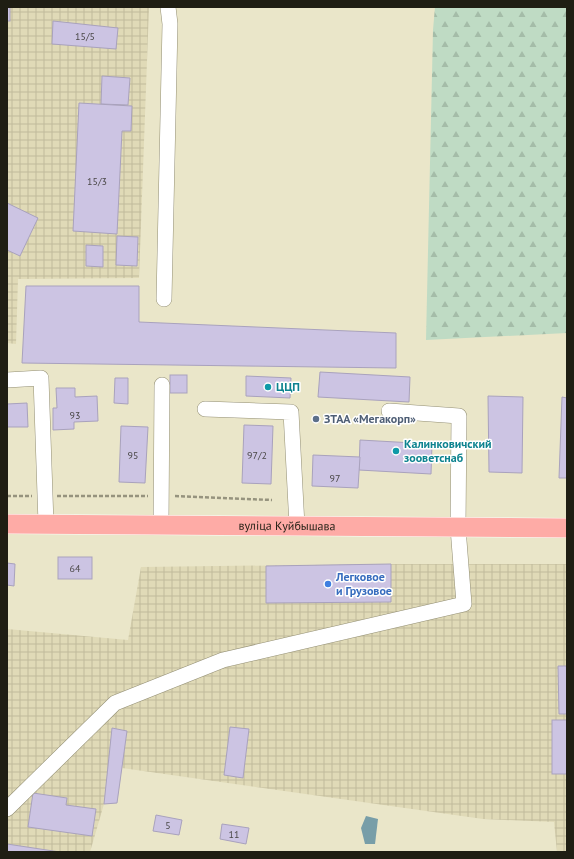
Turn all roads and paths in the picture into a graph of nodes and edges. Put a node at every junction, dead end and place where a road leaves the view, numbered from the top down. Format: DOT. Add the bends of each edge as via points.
graph roads {
  1 [pos="168,7"];
  2 [pos="164,299"];
  3 [pos="7,380"];
  4 [pos="162,385"];
  5 [pos="205,409"];
  6 [pos="389,411"];
  7 [pos="7,496"];
  8 [pos="45,496"];
  9 [pos="162,496"];
  10 [pos="272,500"];
  11 [pos="7,524"];
  12 [pos="46,524"];
  13 [pos="161,526"];
  14 [pos="297,526"];
  15 [pos="458,528"];
  16 [pos="567,528"];
  17 [pos="7,809"];
  1 -- 2 [label="lane" via="170,24"];
  3 -- 8 [label="lane" via="41,378"];
  4 -- 9 [label="lane"];
  5 -- 14 [label="lane" via="291,412"];
  6 -- 15 [label="lane" via="459,416"];
  7 -- 8 [label="path"];
  8 -- 9 [label="path"];
  8 -- 12 [label="lane"];
  9 -- 10 [label="path"];
  9 -- 13 [label="lane"];
  11 -- 12 [label="main road, вуліца Куйбышава"];
  12 -- 13 [label="main road, вуліца Куйбышава"];
  13 -- 14 [label="main road, вуліца Куйбышава"];
  14 -- 15 [label="main road, вуліца Куйбышава"];
  15 -- 16 [label="main road, вуліца Куйбышава"];
  15 -- 17 [label="lane" via="464,604 223,660 115,703"];
}
